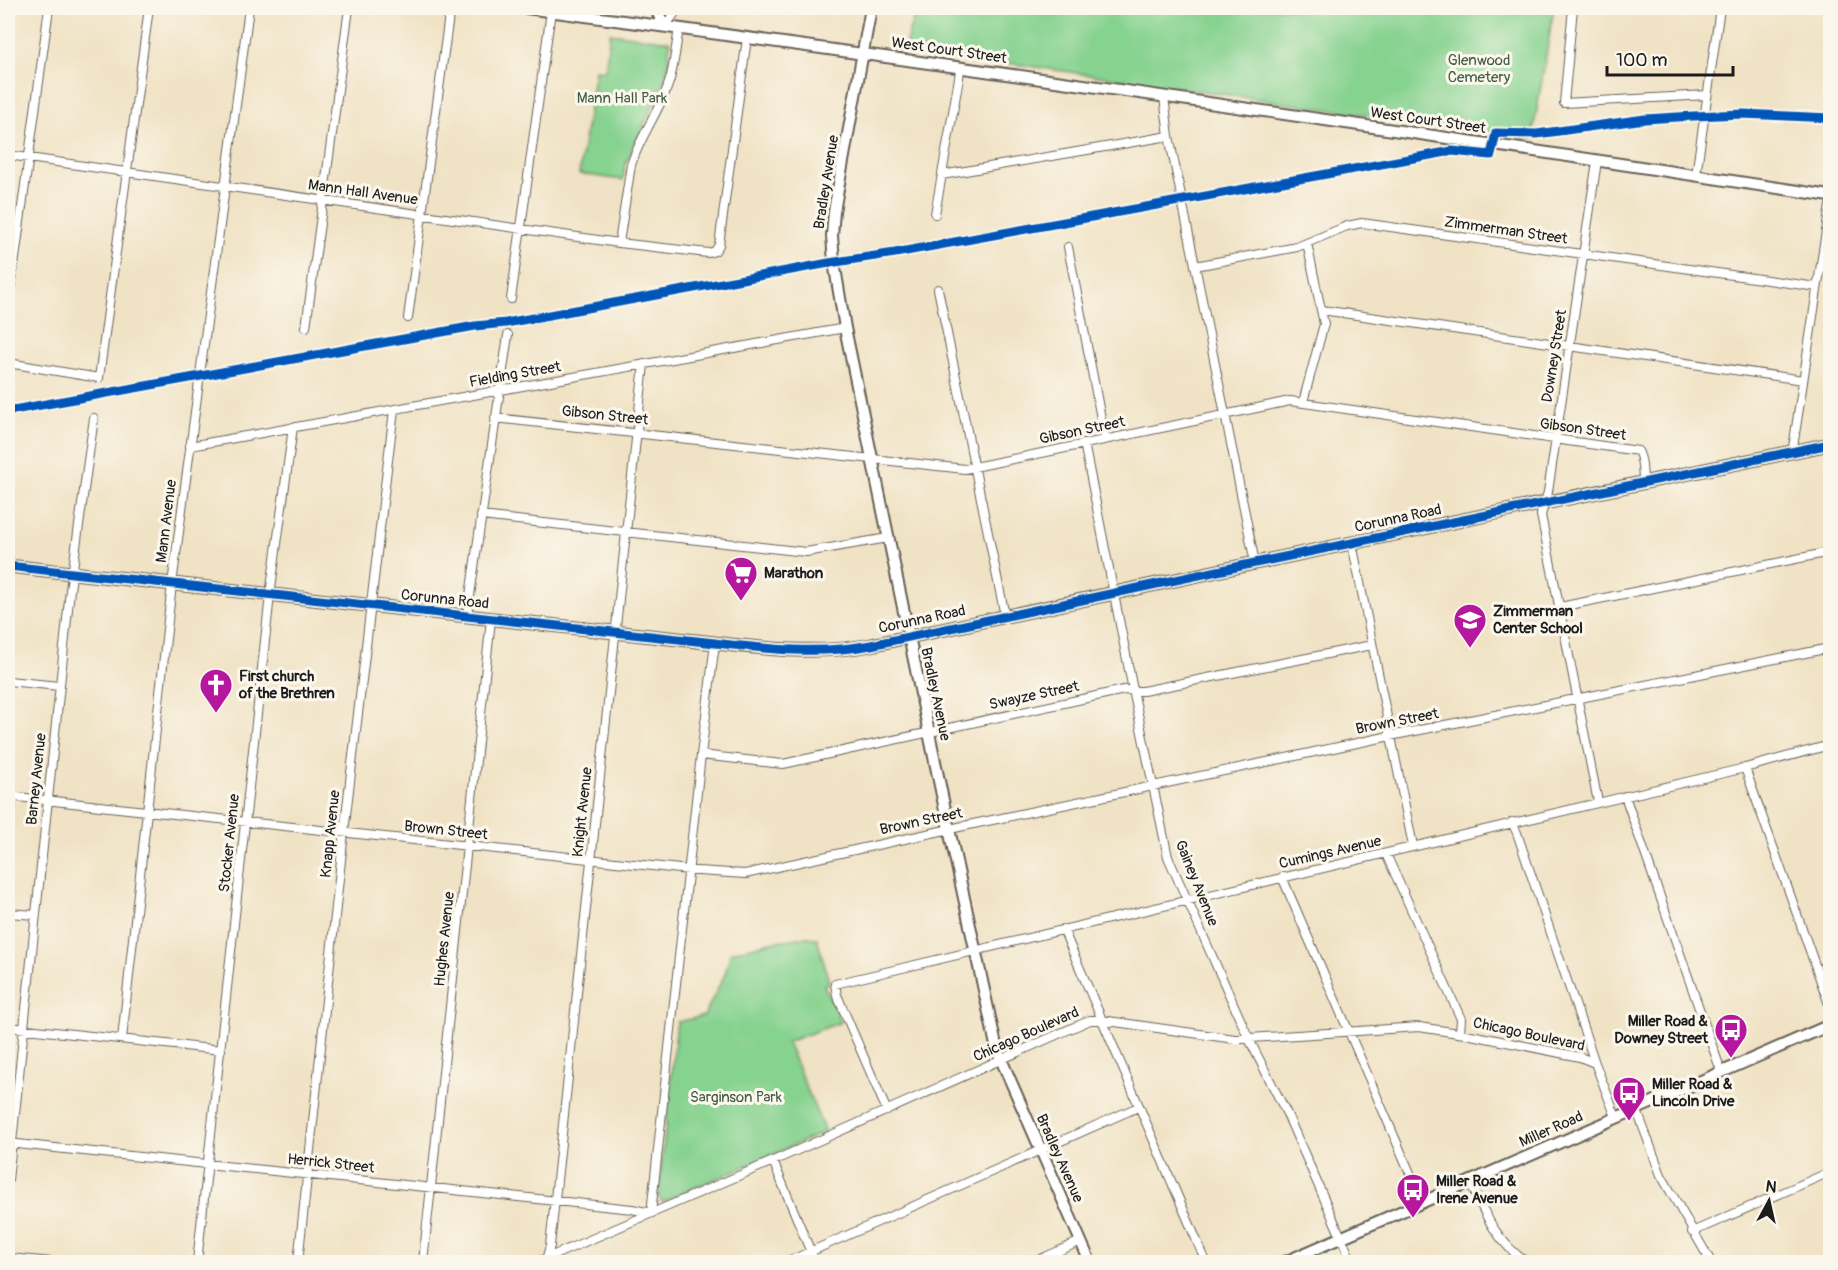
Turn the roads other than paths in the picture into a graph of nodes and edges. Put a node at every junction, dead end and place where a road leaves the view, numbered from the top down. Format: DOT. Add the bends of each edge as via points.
graph roads {
  1 [pos="49,8"];
  2 [pos="149,8"];
  3 [pos="249,8"];
  4 [pos="349,8"];
  5 [pos="450,8"];
  6 [pos="526,8"];
  7 [pos="616,8"];
  8 [pos="655,8"];
  9 [pos="679,8"];
  10 [pos="871,8"];
  11 [pos="1573,8"];
  12 [pos="1720,8"];
  13 [pos="550,11"];
  14 [pos="615,19"];
  15 [pos="665,26"];
  16 [pos="679,29"];
  17 [pos="747,38"];
  18 [pos="864,53"];
  19 [pos="960,67"];
  20 [pos="1707,95"];
  21 [pos="1164,97"];
  22 [pos="1169,135"];
  23 [pos="8,155"];
  24 [pos="28,158"];
  25 [pos="1598,161"];
  26 [pos="127,173"];
  27 [pos="942,174"];
  28 [pos="1696,176"];
  29 [pos="225,186"];
  30 [pos="1830,196"];
  31 [pos="323,200"];
  32 [pos="1830,205"];
  33 [pos="421,214"];
  34 [pos="935,214"];
  35 [pos="521,228"];
  36 [pos="619,243"];
  37 [pos="1307,243"];
  38 [pos="1068,247"];
  39 [pos="1583,254"];
  40 [pos="1195,266"];
  41 [pos="1817,287"];
  42 [pos="938,289"];
  43 [pos="511,299"];
  44 [pos="8,310"];
  45 [pos="1322,310"];
  46 [pos="408,318"];
  47 [pos="306,327"];
  48 [pos="845,328"];
  49 [pos="508,335"];
  50 [pos="1569,346"];
  51 [pos="8,363"];
  52 [pos="644,364"];
  53 [pos="1803,380"];
  54 [pos="499,391"];
  55 [pos="1303,402"];
  56 [pos="394,410"];
  57 [pos="1225,414"];
  58 [pos="94,418"];
  59 [pos="495,418"];
  60 [pos="292,427"];
  61 [pos="637,432"];
  62 [pos="1105,439"];
  63 [pos="1555,439"];
  64 [pos="1084,443"];
  65 [pos="1830,444"];
  66 [pos="190,446"];
  67 [pos="1792,454"];
  68 [pos="872,459"];
  69 [pos="975,466"];
  70 [pos="1644,483"];
  71 [pos="1544,504"];
  72 [pos="481,516"];
  73 [pos="625,532"];
  74 [pos="888,538"];
  75 [pos="1352,543"];
  76 [pos="1830,552"];
  77 [pos="1255,563"];
  78 [pos="8,566"];
  79 [pos="72,572"];
  80 [pos="172,584"];
  81 [pos="1115,593"];
  82 [pos="270,595"];
  83 [pos="370,605"];
  84 [pos="1560,607"];
  85 [pos="467,616"];
  86 [pos="1005,616"];
  87 [pos="491,619"];
  88 [pos="615,632"];
  89 [pos="909,637"];
  90 [pos="715,643"];
  91 [pos="1372,645"];
  92 [pos="1830,648"];
  93 [pos="8,681"];
  94 [pos="59,687"];
  95 [pos="1133,690"];
  96 [pos="1577,700"];
  97 [pos="928,732"];
  98 [pos="1390,736"];
  99 [pos="1830,745"];
  100 [pos="701,755"];
  101 [pos="1745,768"];
  102 [pos="1152,786"];
  103 [pos="8,796"];
  104 [pos="1625,796"];
  105 [pos="48,800"];
  106 [pos="1598,802"];
  107 [pos="146,811"];
  108 [pos="245,821"];
  109 [pos="1512,822"];
  110 [pos="949,829"];
  111 [pos="344,832"];
  112 [pos="467,846"];
  113 [pos="1413,846"];
  114 [pos="1386,854"];
  115 [pos="590,860"];
  116 [pos="689,870"];
  117 [pos="1282,877"];
  118 [pos="1188,900"];
  119 [pos="8,913"];
  120 [pos="35,915"];
  121 [pos="1063,929"];
  122 [pos="975,950"];
  123 [pos="1830,1006"];
  124 [pos="1101,1020"];
  125 [pos="1830,1024"];
  126 [pos="8,1027"];
  127 [pos="23,1028"];
  128 [pos="1348,1033"];
  129 [pos="1460,1033"];
  130 [pos="122,1039"];
  131 [pos="1249,1039"];
  132 [pos="221,1050"];
  133 [pos="1001,1060"];
  134 [pos="1595,1064"];
  135 [pos="1721,1071"];
  136 [pos="1138,1107"];
  137 [pos="1636,1108"];
  138 [pos="887,1111"];
  139 [pos="1616,1117"];
  140 [pos="10,1144"];
  141 [pos="1040,1150"];
  142 [pos="772,1161"];
  143 [pos="208,1163"];
  144 [pos="1830,1172"];
  145 [pos="307,1174"];
  146 [pos="8,1180"];
  147 [pos="1470,1182"];
  148 [pos="430,1188"];
  149 [pos="554,1201"];
  150 [pos="1423,1203"];
  151 [pos="651,1213"];
  152 [pos="1692,1232"];
  153 [pos="1342,1238"];
  154 [pos="1080,1241"];
  155 [pos="811,1252"];
  156 [pos="8,1258"];
  157 [pos="546,1260"];
  158 [pos="52,1263"];
  159 [pos="197,1263"];
  160 [pos="298,1263"];
  161 [pos="423,1263"];
  162 [pos="538,1263"];
  163 [pos="787,1263"];
  164 [pos="815,1263"];
  165 [pos="1034,1263"];
  166 [pos="1090,1263"];
  167 [pos="1206,1263"];
  168 [pos="1285,1263"];
  169 [pos="1352,1263"];
  170 [pos="1526,1263"];
  171 [pos="1711,1263"];
  1 -- 24 [label="street"];
  2 -- 26 [label="street"];
  3 -- 29 [label="street, Mann Avenue"];
  4 -- 31 [label="street"];
  5 -- 33 [label="street"];
  6 -- 13 [label="street, West Court Street"];
  7 -- 14 [label="street"];
  8 -- 15 [label="street"];
  9 -- 15 [label="street"];
  10 -- 18 [label="street, Bradley Avenue"];
  11 -- 20 [label="street" via="1564,103"];
  12 -- 20 [label="street"];
  13 -- 14 [label="street, West Court Street"];
  13 -- 35 [label="street"];
  14 -- 15 [label="street, West Court Street"];
  15 -- 16 [label="street, West Court Street"];
  16 -- 17 [label="street, West Court Street"];
  16 -- 36 [label="street" via="666,91 631,165"];
  17 -- 18 [label="street, West Court Street"];
  17 -- 36 [label="street, Mann Hall Avenue" via="719,245 715,251 697,253"];
  18 -- 19 [label="street, West Court Street"];
  18 -- 48 [label="street, Bradley Avenue" via="832,236"];
  19 -- 21 [label="street, West Court Street"];
  19 -- 27 [label="street"];
  20 -- 28 [label="street"];
  21 -- 22 [label="street"];
  21 -- 25 [label="street, West Court Street"];
  22 -- 27 [label="street"];
  22 -- 40 [label="street"];
  23 -- 24 [label="street, Mann Hall Avenue"];
  24 -- 26 [label="street, Mann Hall Avenue"];
  24 -- 44 [label="street"];
  25 -- 28 [label="street, West Court Street"];
  25 -- 39 [label="street, Downey Street"];
  26 -- 29 [label="street, Mann Hall Avenue"];
  26 -- 51 [label="street" via="99,378"];
  27 -- 34 [label="street"];
  28 -- 30 [label="street, West Court Street"];
  29 -- 31 [label="street, Mann Hall Avenue"];
  29 -- 66 [label="street, Mann Avenue"];
  31 -- 33 [label="street, Mann Hall Avenue"];
  31 -- 47 [label="street"];
  32 -- 41 [label="street"];
  33 -- 35 [label="street, Mann Hall Avenue"];
  33 -- 46 [label="street"];
  35 -- 36 [label="street, Mann Hall Avenue"];
  35 -- 43 [label="street"];
  37 -- 39 [label="street, Zimmerman Street" via="1362,222"];
  37 -- 40 [label="street, Zimmerman Street"];
  37 -- 45 [label="street"];
  38 -- 62 [label="street"];
  39 -- 41 [label="street, Zimmerman Street"];
  39 -- 50 [label="street, Downey Street"];
  40 -- 57 [label="street"];
  41 -- 53 [label="street"];
  42 -- 69 [label="street"];
  45 -- 50 [label="street"];
  45 -- 55 [label="street" via="1324,324"];
  48 -- 52 [label="street, Fielding Street"];
  48 -- 68 [label="street, Bradley Avenue"];
  49 -- 54 [label="street"];
  50 -- 53 [label="street"];
  50 -- 63 [label="street, Downey Street"];
  52 -- 54 [label="street, Fielding Street"];
  52 -- 61 [label="street, Knight Avenue"];
  53 -- 67 [label="street"];
  54 -- 56 [label="street, Fielding Street"];
  54 -- 59 [label="street"];
  55 -- 57 [label="street, Gibson Street"];
  55 -- 63 [label="street, Gibson Street"];
  56 -- 60 [label="street, Fielding Street"];
  56 -- 83 [label="street, Knapp Avenue"];
  57 -- 62 [label="street, Gibson Street"];
  57 -- 77 [label="street"];
  58 -- 79 [label="street, Barney Avenue"];
  59 -- 61 [label="street, Gibson Street"];
  59 -- 72 [label="street"];
  60 -- 66 [label="street, Fielding Street"];
  60 -- 82 [label="street, Stocker Avenue"];
  61 -- 68 [label="street, Gibson Street"];
  61 -- 73 [label="street, Knight Avenue"];
  62 -- 64 [label="street, Gibson Street"];
  63 -- 70 [label="street, Gibson Street" via="1638,451 1643,460"];
  63 -- 71 [label="street, Downey Street"];
  64 -- 69 [label="street, Gibson Street"];
  64 -- 81 [label="street, Gainey Avenue"];
  65 -- 67 [label="main road, Corunna Road"];
  66 -- 80 [label="street, Mann Avenue"];
  67 -- 70 [label="main road, Corunna Road"];
  68 -- 69 [label="street, Gibson Street" via="964,469"];
  68 -- 74 [label="street, Bradley Avenue"];
  69 -- 86 [label="street"];
  70 -- 71 [label="main road, Corunna Road"];
  71 -- 75 [label="main road, Corunna Road"];
  71 -- 84 [label="street, Downey Street" via="1541,515"];
  72 -- 73 [label="street"];
  72 -- 85 [label="street"];
  73 -- 74 [label="street" via="806,552"];
  73 -- 88 [label="street, Knight Avenue"];
  74 -- 89 [label="street, Bradley Avenue"];
  75 -- 77 [label="main road, Corunna Road"];
  75 -- 91 [label="street"];
  76 -- 84 [label="street"];
  77 -- 81 [label="main road, Corunna Road"];
  78 -- 79 [label="main road, Corunna Road"];
  79 -- 80 [label="main road, Corunna Road"];
  79 -- 94 [label="street, Barney Avenue"];
  80 -- 82 [label="main road, Corunna Road"];
  80 -- 107 [label="street, Mann Avenue"];
  81 -- 86 [label="main road, Corunna Road"];
  81 -- 95 [label="street, Gainey Avenue"];
  82 -- 83 [label="main road, Corunna Road"];
  82 -- 108 [label="street, Stocker Avenue"];
  83 -- 85 [label="main road, Corunna Road"];
  83 -- 111 [label="street, Knapp Avenue"];
  84 -- 96 [label="street, Downey Street"];
  85 -- 87 [label="main road, Corunna Road"];
  86 -- 89 [label="main road, Corunna Road"];
  87 -- 88 [label="main road, Corunna Road"];
  87 -- 112 [label="street, Hughes Avenue"];
  88 -- 90 [label="main road, Corunna Road"];
  88 -- 115 [label="street, Knight Avenue"];
  89 -- 90 [label="main road, Corunna Road" via="852,649 811,652"];
  89 -- 97 [label="street, Bradley Avenue"];
  90 -- 100 [label="street"];
  91 -- 95 [label="street, Swayze Street"];
  91 -- 98 [label="street"];
  92 -- 96 [label="street, Brown Street"];
  93 -- 94 [label="street"];
  94 -- 105 [label="street, Barney Avenue"];
  95 -- 97 [label="street, Swayze Street"];
  95 -- 102 [label="street, Gainey Avenue"];
  96 -- 98 [label="street, Brown Street"];
  96 -- 106 [label="street, Downey Street"];
  97 -- 100 [label="street, Swayze Street" via="783,764"];
  97 -- 110 [label="street, Bradley Avenue"];
  98 -- 102 [label="street, Brown Street"];
  98 -- 113 [label="street"];
  99 -- 101 [label="street, Cumings Avenue"];
  100 -- 116 [label="street"];
  101 -- 104 [label="street, Cumings Avenue"];
  101 -- 123 [label="street"];
  102 -- 110 [label="street, Brown Street"];
  102 -- 118 [label="street, Gainey Avenue" via="1168,857"];
  103 -- 105 [label="street, Brown Street"];
  104 -- 106 [label="street, Cumings Avenue"];
  104 -- 135 [label="street"];
  105 -- 107 [label="street, Brown Street"];
  105 -- 120 [label="street, Barney Avenue"];
  106 -- 109 [label="street, Cumings Avenue"];
  107 -- 108 [label="street, Brown Street"];
  107 -- 130 [label="street, Mann Avenue"];
  108 -- 111 [label="street, Brown Street"];
  108 -- 132 [label="street, Stocker Avenue"];
  109 -- 113 [label="street, Cumings Avenue"];
  109 -- 134 [label="street"];
  110 -- 116 [label="street, Brown Street" via="745,874"];
  110 -- 122 [label="street, Bradley Avenue"];
  111 -- 112 [label="street, Brown Street"];
  111 -- 145 [label="street, Knapp Avenue"];
  112 -- 115 [label="street, Brown Street"];
  112 -- 148 [label="street, Hughes Avenue"];
  113 -- 114 [label="street, Cumings Avenue"];
  114 -- 117 [label="street, Cumings Avenue"];
  114 -- 129 [label="street" via="1461,1019"];
  115 -- 116 [label="street, Brown Street"];
  115 -- 149 [label="street, Knight Avenue"];
  116 -- 151 [label="street"];
  117 -- 118 [label="street, Cumings Avenue"];
  117 -- 128 [label="street"];
  118 -- 121 [label="street, Cumings Avenue"];
  118 -- 131 [label="street, Gainey Avenue"];
  119 -- 120 [label="street"];
  120 -- 127 [label="street, Barney Avenue"];
  121 -- 122 [label="street, Cumings Avenue"];
  121 -- 124 [label="street"];
  122 -- 133 [label="street, Bradley Avenue"];
  122 -- 138 [label="street, Cumings Avenue" via="835,984"];
  124 -- 131 [label="street, Chicago Boulevard"];
  124 -- 133 [label="street, Chicago Boulevard" via="1090,1020"];
  124 -- 136 [label="street"];
  125 -- 135 [label="street, Miller Road"];
  126 -- 127 [label="street"];
  127 -- 130 [label="street"];
  127 -- 140 [label="street, Barney Avenue"];
  128 -- 129 [label="street, Chicago Boulevard" via="1419,1027"];
  128 -- 131 [label="street, Chicago Boulevard"];
  128 -- 150 [label="street"];
  129 -- 134 [label="street, Chicago Boulevard"];
  130 -- 132 [label="street"];
  131 -- 153 [label="street, Gainey Avenue"];
  132 -- 143 [label="street, Stocker Avenue"];
  133 -- 138 [label="street, Chicago Boulevard"];
  133 -- 141 [label="street, Bradley Avenue"];
  134 -- 139 [label="street"];
  135 -- 137 [label="street, Miller Road"];
  136 -- 141 [label="street"];
  136 -- 167 [label="street"];
  137 -- 139 [label="street, Miller Road"];
  137 -- 152 [label="street" via="1660,1175"];
  138 -- 142 [label="street, Chicago Boulevard"];
  139 -- 147 [label="street, Miller Road"];
  140 -- 143 [label="street, Herrick Street"];
  140 -- 146 [label="street, Barney Avenue"];
  141 -- 154 [label="street, Bradley Avenue"];
  141 -- 155 [label="street"];
  142 -- 151 [label="street, Chicago Boulevard"];
  142 -- 155 [label="street"];
  143 -- 145 [label="street, Herrick Street"];
  143 -- 159 [label="street, Stocker Avenue"];
  144 -- 152 [label="street"];
  145 -- 148 [label="street, Herrick Street"];
  145 -- 160 [label="street, Knapp Avenue"];
  147 -- 150 [label="street, Miller Road"];
  147 -- 170 [label="street" via="1490,1226"];
  148 -- 149 [label="street, Herrick Street"];
  148 -- 161 [label="street, Hughes Avenue"];
  149 -- 151 [label="street, Herrick Street"];
  149 -- 157 [label="street, Knight Avenue"];
  150 -- 153 [label="street, Miller Road"];
  151 -- 157 [label="street, Chicago Boulevard"];
  152 -- 171 [label="street"];
  153 -- 168 [label="street, Miller Road"];
  153 -- 169 [label="street, Gainey Avenue"];
  154 -- 165 [label="street"];
  154 -- 166 [label="street, Bradley Avenue"];
  155 -- 163 [label="street"];
  155 -- 164 [label="street"];
  156 -- 158 [label="street"];
  157 -- 162 [label="street, Chicago Boulevard"];
}
